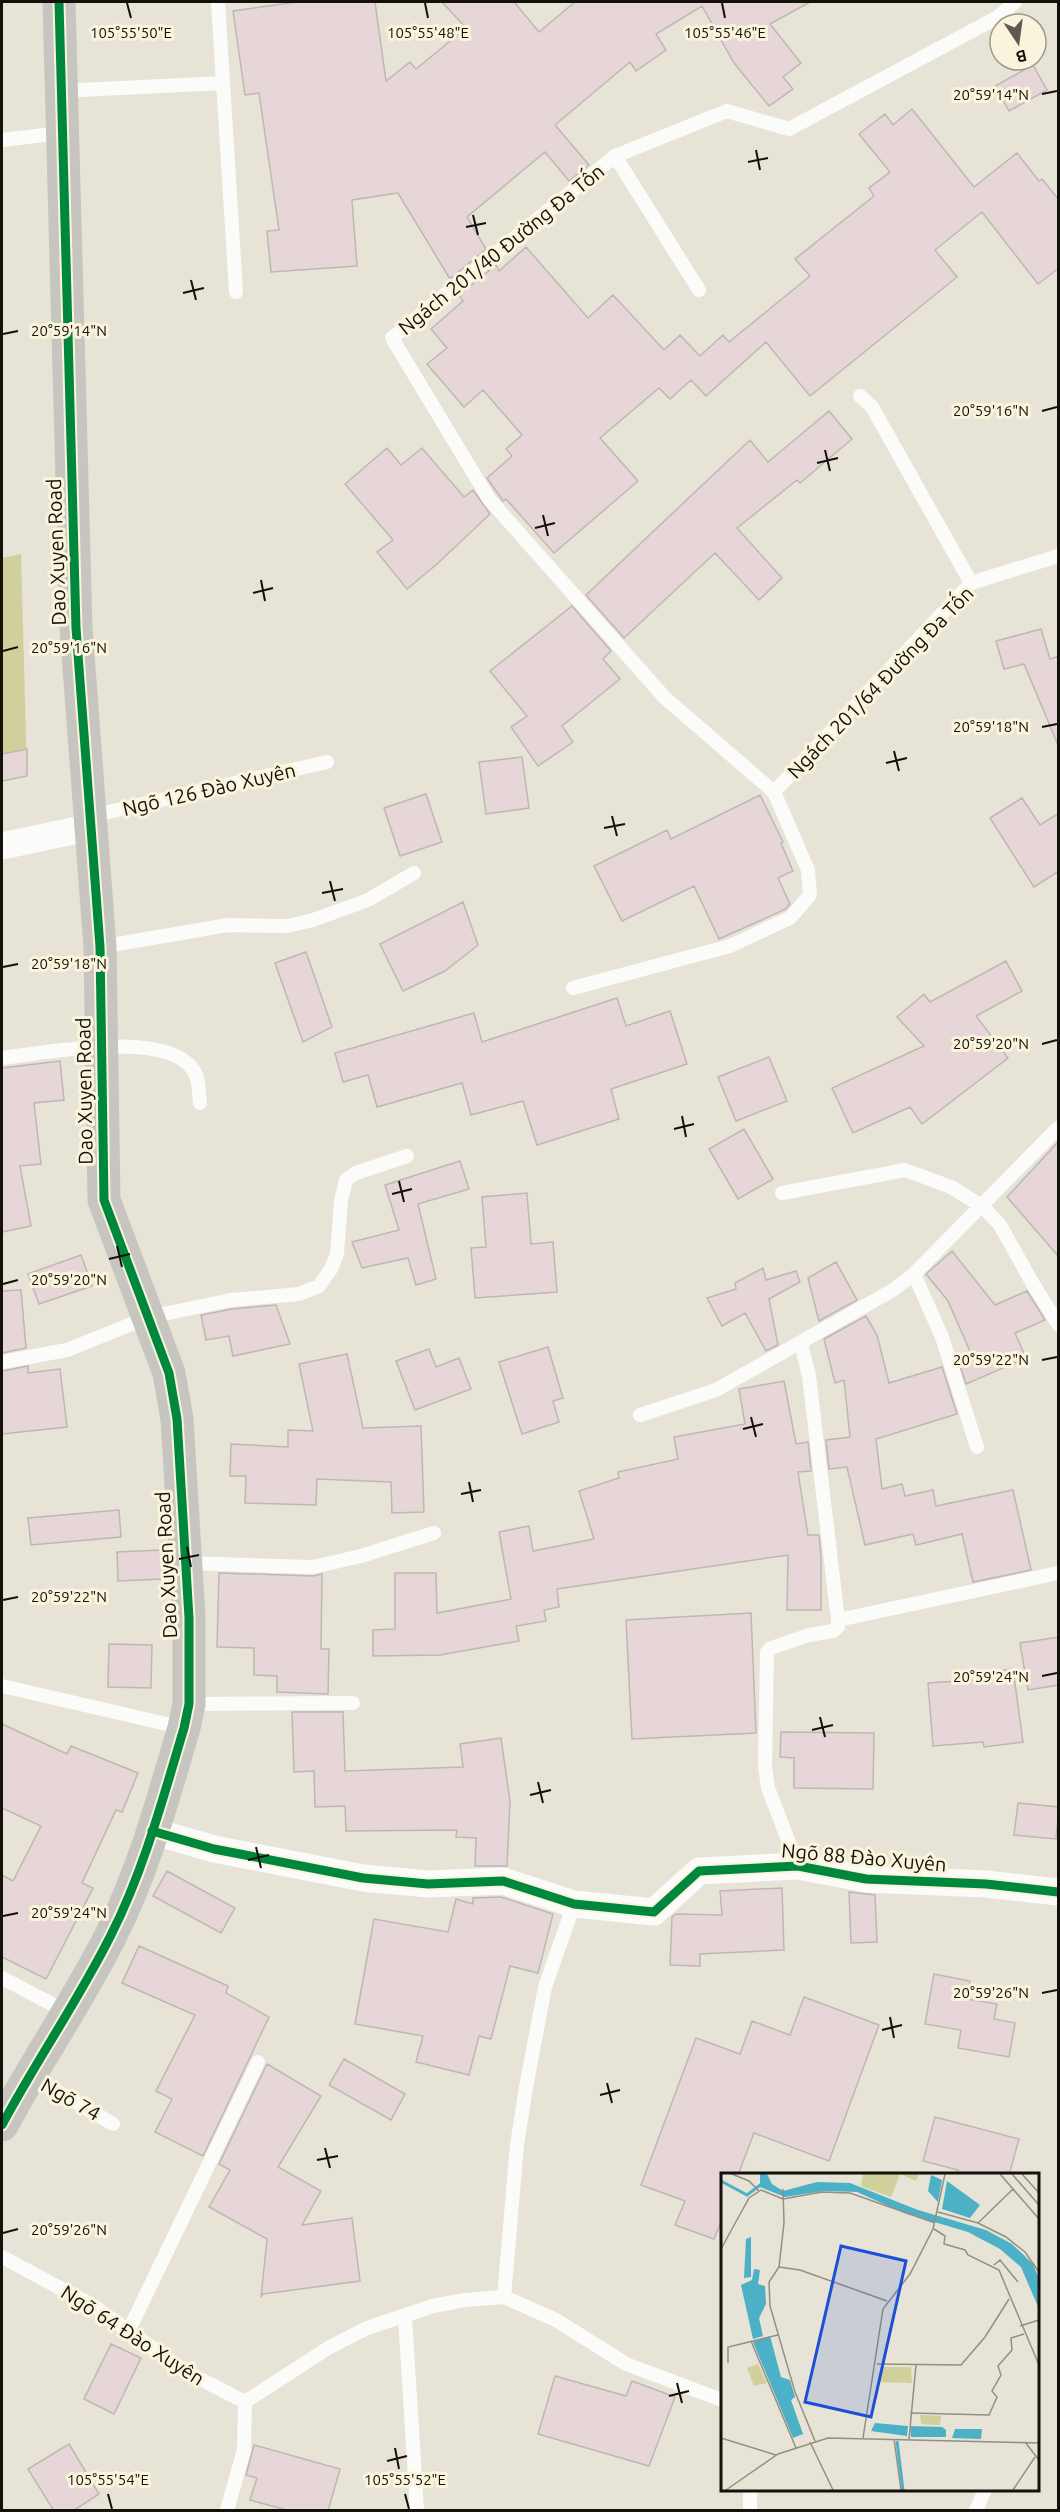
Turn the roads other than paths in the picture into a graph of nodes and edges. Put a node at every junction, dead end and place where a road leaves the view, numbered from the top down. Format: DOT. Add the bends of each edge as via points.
graph roads {
  1 [pos="59,2"];
  2 [pos="218,2"];
  3 [pos="1015,2"];
  4 [pos="222,83"];
  5 [pos="60,91"];
  6 [pos="61,133"];
  7 [pos="2,140"];
  8 [pos="615,156"];
  9 [pos="699,290"];
  10 [pos="236,292"];
  11 [pos="860,396"];
  12 [pos="1059,556"];
  13 [pos="971,583"];
  14 [pos="327,762"];
  15 [pos="774,792"];
  16 [pos="91,821"];
  17 [pos="2,846"];
  18 [pos="414,873"];
  19 [pos="100,947"];
  20 [pos="573,988"];
  21 [pos="100,1046"];
  22 [pos="2,1058"];
  23 [pos="200,1103"];
  24 [pos="1059,1128"];
  25 [pos="407,1156"];
  26 [pos="782,1193"];
  27 [pos="983,1207"];
  28 [pos="914,1274"];
  29 [pos="149,1317"];
  30 [pos="1059,1324"];
  31 [pos="801,1344"];
  32 [pos="2,1362"];
  33 [pos="640,1414"];
  34 [pos="977,1447"];
  35 [pos="434,1533"];
  36 [pos="186,1563"];
  37 [pos="1059,1573"];
  38 [pos="838,1620"];
  39 [pos="2,1686"];
  40 [pos="353,1703"];
  41 [pos="187,1716"];
  42 [pos="152,1831"];
  43 [pos="798,1866"];
  44 [pos="1059,1892"];
  45 [pos="574,1904"];
  46 [pos="2,1978"];
  47 [pos="69,2013"];
  48 [pos="258,2062"];
  49 [pos="29,2074"];
  50 [pos="113,2124"];
  51 [pos="2,2126"];
  52 [pos="2,2257"];
  53 [pos="504,2297"];
  54 [pos="405,2316"];
  55 [pos="129,2330"];
  56 [pos="721,2399"];
  57 [pos="245,2402"];
  58 [pos="750,2491"];
  59 [pos="985,2491"];
  60 [pos="751,2510"];
  61 [pos="227,2511"];
  62 [pos="417,2511"];
  63 [pos="976,2511"];
  1 -- 5 [label="street, Dao Xuyen Road"];
  2 -- 4 [label="lane"];
  3 -- 8 [label="lane, Ngách 201/40 Đường Đa Tốn" via="998,17 789,129 727,111"];
  4 -- 5 [label="lane"];
  4 -- 10 [label="lane"];
  5 -- 6 [label="street, Dao Xuyen Road"];
  6 -- 7 [label="lane"];
  6 -- 16 [label="street, Dao Xuyen Road" via="76,628"];
  8 -- 9 [label="lane"];
  8 -- 15 [label="lane, Ngách 201/40 Đường Đa Tốn" via="392,338 489,499 665,699"];
  11 -- 13 [label="lane" via="872,407"];
  12 -- 13 [label="lane, Ngách 201/64 Đường Đa Tốn"];
  13 -- 15 [label="lane, Ngách 201/64 Đường Đa Tốn"];
  14 -- 16 [label="lane, Ngõ 126 Đào Xuyên"];
  15 -- 20 [label="lane" via="808,870 810,895 790,918 730,946"];
  16 -- 17 [label="street"];
  16 -- 19 [label="street, Dao Xuyen Road"];
  18 -- 19 [label="lane" via="368,900 313,920 287,926 228,925"];
  19 -- 21 [label="street, Dao Xuyen Road"];
  21 -- 22 [label="lane"];
  21 -- 23 [label="lane" via="164,1051 183,1060 196,1075"];
  21 -- 29 [label="street, Dao Xuyen Road" via="104,1200"];
  24 -- 27 [label="lane"];
  25 -- 29 [label="lane" via="346,1180 337,1254 320,1286 299,1294 231,1300"];
  26 -- 27 [label="lane" via="905,1170 951,1186"];
  27 -- 28 [label="lane"];
  27 -- 30 [label="lane" via="1000,1225"];
  28 -- 31 [label="lane"];
  28 -- 34 [label="lane" via="942,1337"];
  29 -- 32 [label="lane" via="67,1350"];
  29 -- 36 [label="street, Dao Xuyen Road" via="170,1373 177,1419"];
  31 -- 33 [label="lane" via="716,1390"];
  31 -- 38 [label="lane" via="809,1376"];
  35 -- 36 [label="lane" via="313,1567"];
  36 -- 41 [label="street, Dao Xuyen Road"];
  37 -- 38 [label="lane"];
  38 -- 43 [label="lane" via="833,1632 809,1635 767,1652 768,1788"];
  39 -- 41 [label="lane"];
  40 -- 41 [label="lane"];
  41 -- 42 [label="street, Dao Xuyen Road"];
  42 -- 45 [label="street, Ngõ 88 Đào Xuyên" via="214,1849 363,1878 428,1884 503,1881"];
  42 -- 47 [label="street, Dao Xuyen Road" via="129,1898"];
  43 -- 44 [label="street, Ngõ 88 Đào Xuyên" via="866,1879 986,1884"];
  43 -- 45 [label="street, Ngõ 88 Đào Xuyên" via="699,1871 654,1912"];
  45 -- 53 [label="lane" via="545,1987 526,2087"];
  46 -- 47 [label="lane"];
  47 -- 49 [label="street, Dao Xuyen Road"];
  48 -- 55 [label="lane"];
  49 -- 50 [label="lane, Ngõ 74"];
  49 -- 51 [label="street, Dao Xuyen Road"];
  52 -- 55 [label="lane, Ngõ 64 Đào Xuyên" via="92,2305"];
  53 -- 54 [label="lane" via="465,2300"];
  53 -- 56 [label="lane" via="556,2320 626,2364"];
  54 -- 57 [label="lane" via="368,2328 328,2348"];
  54 -- 62 [label="lane"];
  55 -- 57 [label="lane, Ngõ 64 Đào Xuyên" via="183,2370"];
  57 -- 61 [label="lane" via="244,2450"];
  58 -- 60 [label="lane"];
  59 -- 63 [label="lane"];
}
